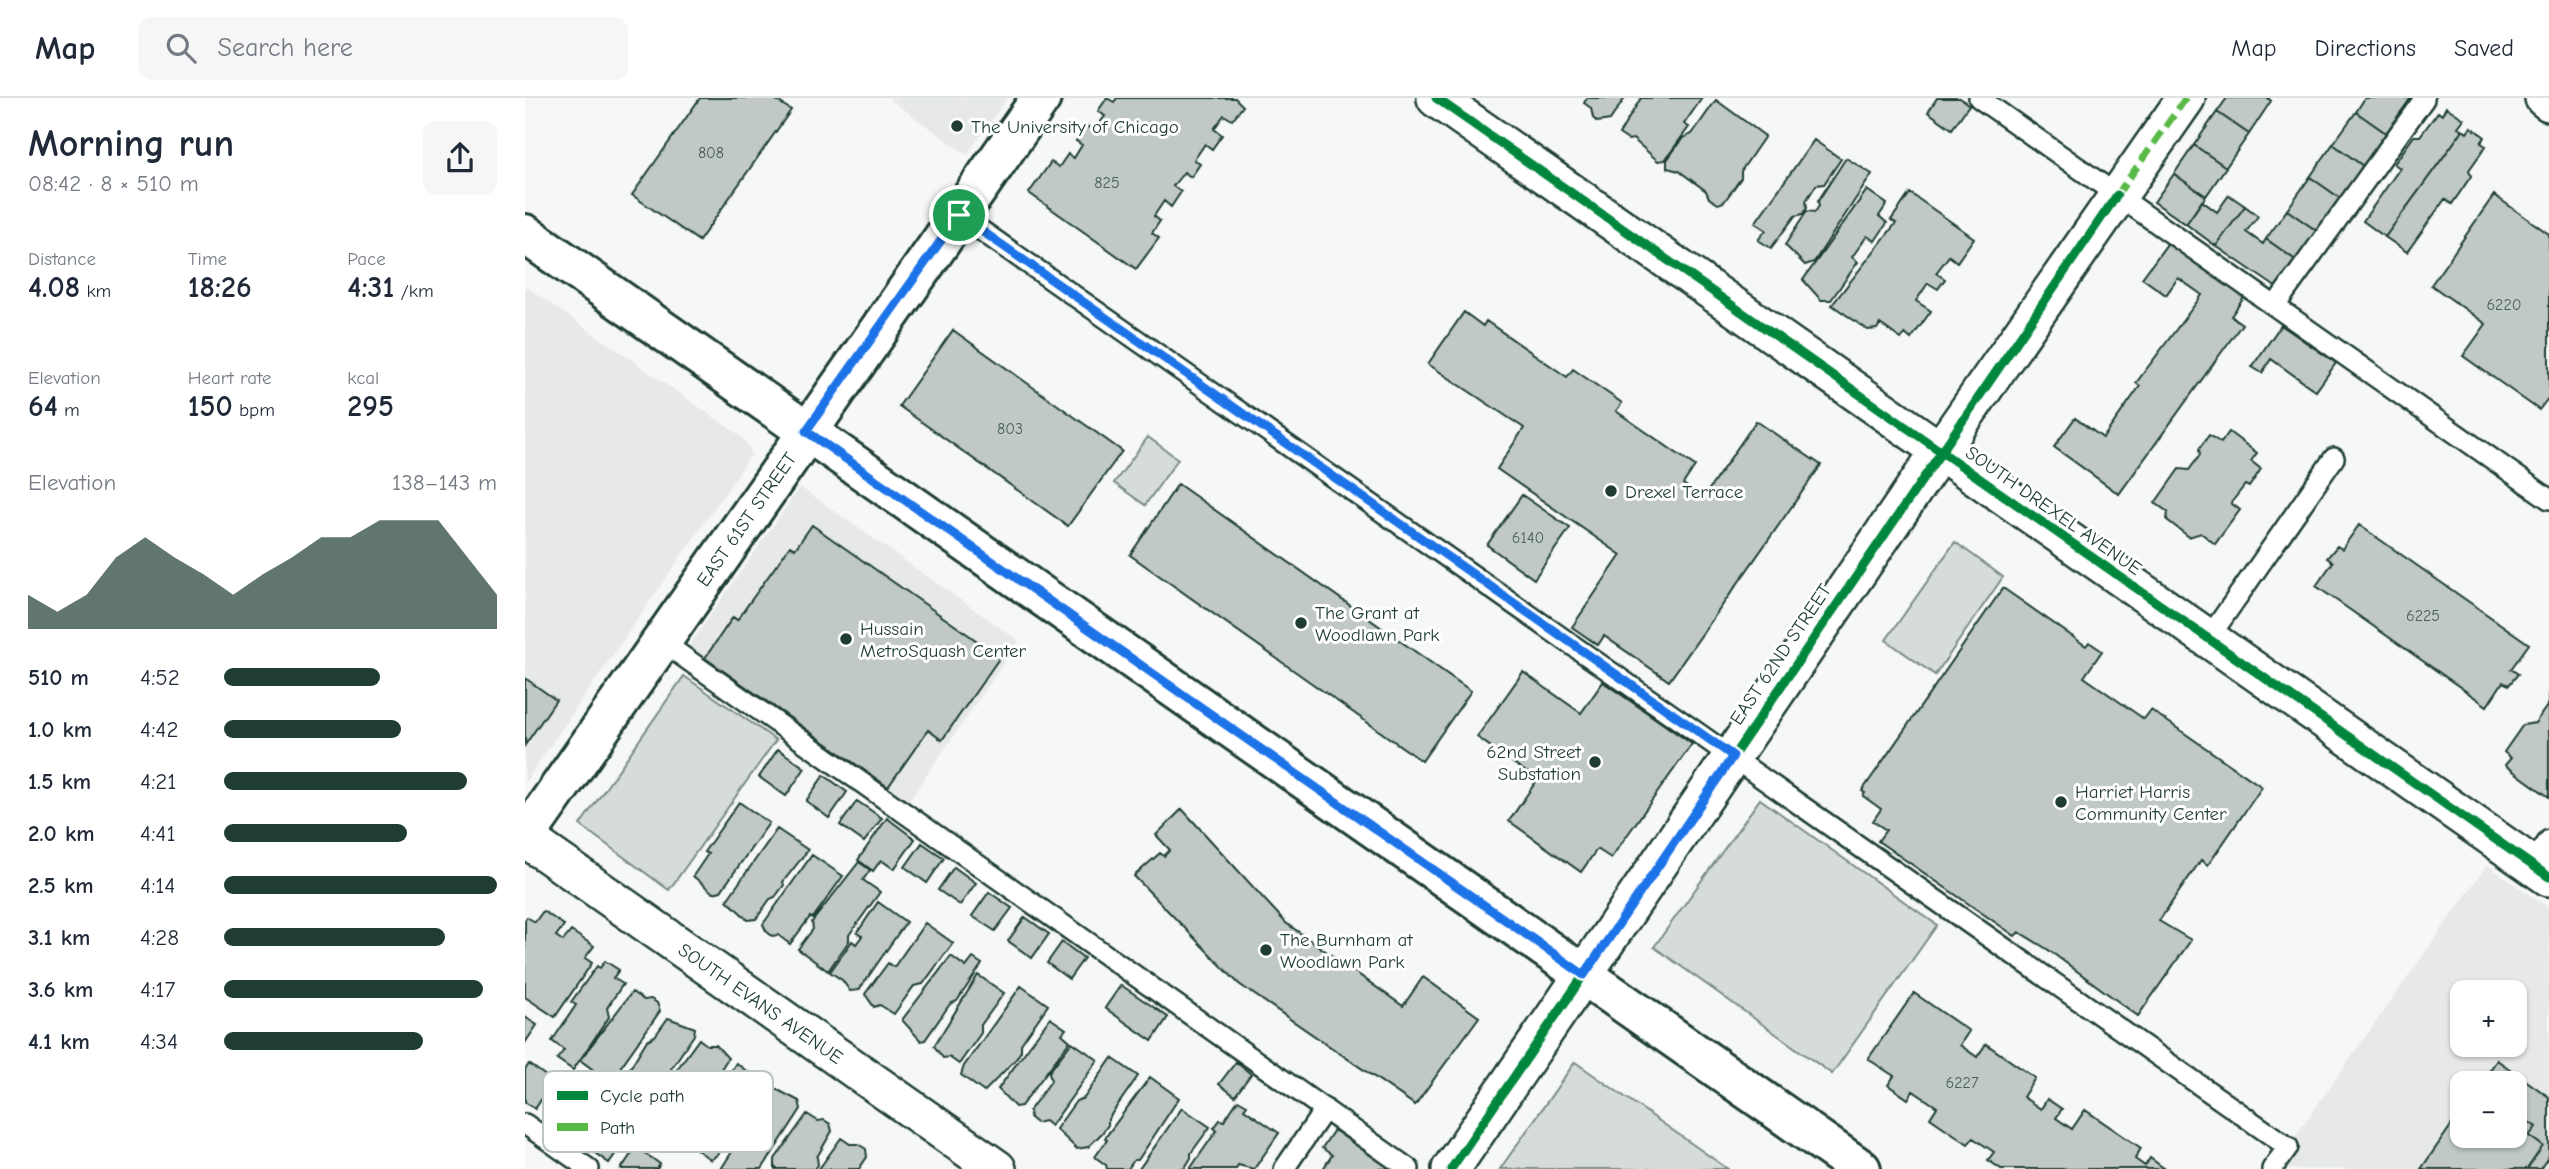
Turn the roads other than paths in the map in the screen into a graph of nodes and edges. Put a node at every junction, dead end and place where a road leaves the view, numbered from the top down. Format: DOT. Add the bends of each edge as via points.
graph roads {
  1 [pos="1041,98"];
  2 [pos="1436,98"];
  3 [pos="1979,98"];
  4 [pos="2186,98"];
  5 [pos="2544,98"];
  6 [pos="2424,99"];
  7 [pos="2549,102"];
  8 [pos="2117,195"];
  9 [pos="959,215"];
  10 [pos="525,234"];
  11 [pos="2275,306"];
  12 [pos="806,431"];
  13 [pos="1940,451"];
  14 [pos="2334,458"];
  15 [pos="2549,499"];
  16 [pos="2208,639"];
  17 [pos="661,641"];
  18 [pos="1733,756"];
  19 [pos="525,837"];
  20 [pos="2543,861"];
  21 [pos="1584,975"];
  22 [pos="1325,1109"];
  23 [pos="525,1124"];
  24 [pos="543,1137"];
  25 [pos="565,1152"];
  26 [pos="589,1169"];
  27 [pos="997,1169"];
  28 [pos="1284,1169"];
  29 [pos="1409,1169"];
  30 [pos="1451,1169"];
  31 [pos="1861,1169"];
  32 [pos="2272,1169"];
  1 -- 9 [label="main road, EAST 61ST STREET"];
  2 -- 13 [label="street, SOUTH DREXEL AVENUE"];
  3 -- 8 [label="lane"];
  4 -- 8 [label="street, EAST 62ND STREET"];
  5 -- 7 [label="street"];
  6 -- 11 [label="lane"];
  8 -- 11 [label="lane"];
  8 -- 13 [label="street, EAST 62ND STREET"];
  9 -- 12 [label="main road, EAST 61ST STREET"];
  9 -- 18 [label="lane"];
  10 -- 12 [label="main road"];
  11 -- 15 [label="lane"];
  12 -- 17 [label="main road, EAST 61ST STREET"];
  12 -- 21 [label="main road"];
  13 -- 16 [label="street, SOUTH DREXEL AVENUE"];
  13 -- 18 [label="street, EAST 62ND STREET"];
  14 -- 16 [label="lane"];
  16 -- 20 [label="street, SOUTH DREXEL AVENUE"];
  17 -- 19 [label="main road, EAST 61ST STREET"];
  17 -- 22 [label="lane"];
  18 -- 21 [label="street, EAST 62ND STREET"];
  18 -- 32 [label="lane" via="2288,1147"];
  19 -- 27 [label="street, SOUTH EVANS AVENUE"];
  21 -- 30 [label="street, EAST 62ND STREET"];
  21 -- 31 [label="main road"];
  22 -- 28 [label="lane"];
  22 -- 29 [label="lane"];
  23 -- 24 [label="lane"];
  25 -- 26 [label="lane"];
}
